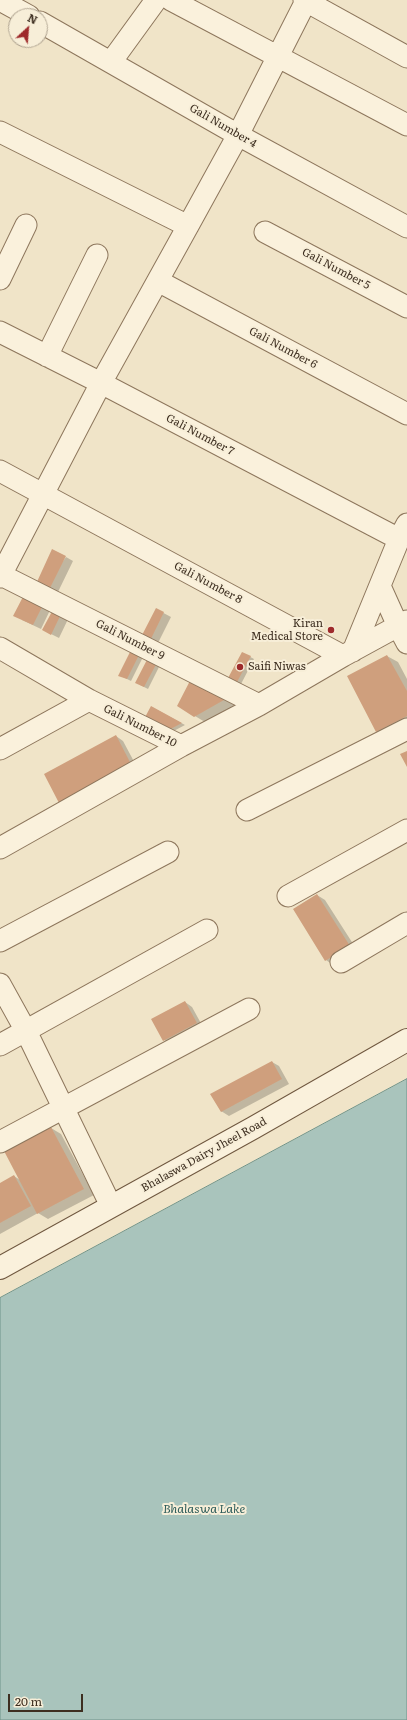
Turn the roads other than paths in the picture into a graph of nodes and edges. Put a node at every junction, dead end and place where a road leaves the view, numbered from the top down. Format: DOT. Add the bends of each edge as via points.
graph roads {
  1 [pos="0,0"];
  2 [pos="156,0"];
  3 [pos="171,0"];
  4 [pos="305,1"];
  5 [pos="14,8"];
  6 [pos="336,8"];
  7 [pos="48,27"];
  8 [pos="278,55"];
  9 [pos="407,57"];
  10 [pos="111,62"];
  11 [pos="407,125"];
  12 [pos="0,132"];
  13 [pos="238,135"];
  14 [pos="26,225"];
  15 [pos="188,226"];
  16 [pos="407,227"];
  17 [pos="265,232"];
  18 [pos="97,255"];
  19 [pos="0,279"];
  20 [pos="158,281"];
  21 [pos="407,307"];
  22 [pos="0,332"];
  23 [pos="47,356"];
  24 [pos="101,383"];
  25 [pos="407,414"];
  26 [pos="0,471"];
  27 [pos="44,494"];
  28 [pos="403,531"];
  29 [pos="1,576"];
  30 [pos="380,586"];
  31 [pos="404,630"];
  32 [pos="0,648"];
  33 [pos="348,653"];
  34 [pos="89,700"];
  35 [pos="259,704"];
  36 [pos="407,729"];
  37 [pos="181,746"];
  38 [pos="0,750"];
  39 [pos="247,810"];
  40 [pos="407,830"];
  41 [pos="0,848"];
  42 [pos="168,852"];
  43 [pos="288,896"];
  44 [pos="407,923"];
  45 [pos="207,930"];
  46 [pos="0,941"];
  47 [pos="341,962"];
  48 [pos="0,984"];
  49 [pos="249,1009"];
  50 [pos="26,1031"];
  51 [pos="407,1040"];
  52 [pos="0,1045"];
  53 [pos="62,1108"];
  54 [pos="0,1142"];
  55 [pos="111,1206"];
  56 [pos="0,1268"];
  1 -- 5 [label="street"];
  2 -- 10 [label="street"];
  3 -- 8 [label="street"];
  4 -- 6 [label="street"];
  4 -- 8 [label="street"];
  6 -- 9 [label="street"];
  7 -- 10 [label="street, Gali Number 4"];
  8 -- 11 [label="street"];
  8 -- 13 [label="street"];
  10 -- 13 [label="street, Gali Number 4"];
  12 -- 15 [label="street"];
  13 -- 15 [label="street"];
  13 -- 16 [label="street, Gali Number 4"];
  14 -- 19 [label="street"];
  15 -- 20 [label="street"];
  17 -- 21 [label="street, Gali Number 5"];
  18 -- 23 [label="street"];
  20 -- 24 [label="street"];
  20 -- 25 [label="street, Gali Number 6"];
  22 -- 23 [label="street, Gali Number 7"];
  23 -- 24 [label="street, Gali Number 7"];
  24 -- 27 [label="street"];
  24 -- 28 [label="street, Gali Number 7"];
  26 -- 27 [label="street, Gali Number 8"];
  27 -- 29 [label="street"];
  27 -- 33 [label="street, Gali Number 8"];
  28 -- 30 [label="street"];
  29 -- 35 [label="street, Gali Number 9"];
  30 -- 31 [label="street"];
  30 -- 33 [label="street"];
  31 -- 33 [label="street"];
  32 -- 34 [label="street, Gali Number 10"];
  33 -- 35 [label="street, Gali Number 10"];
  34 -- 37 [label="street, Gali Number 10"];
  34 -- 38 [label="street"];
  35 -- 37 [label="street, Gali Number 10"];
  36 -- 39 [label="street"];
  37 -- 41 [label="street"];
  40 -- 43 [label="street"];
  42 -- 46 [label="street"];
  44 -- 47 [label="street"];
  45 -- 50 [label="street"];
  48 -- 50 [label="street"];
  49 -- 53 [label="street"];
  50 -- 52 [label="street"];
  50 -- 53 [label="street"];
  51 -- 55 [label="street, Bhalaswa Dairy Jheel Road"];
  53 -- 54 [label="street"];
  53 -- 55 [label="street"];
  55 -- 56 [label="street, Bhalaswa Dairy Jheel Road"];
}
